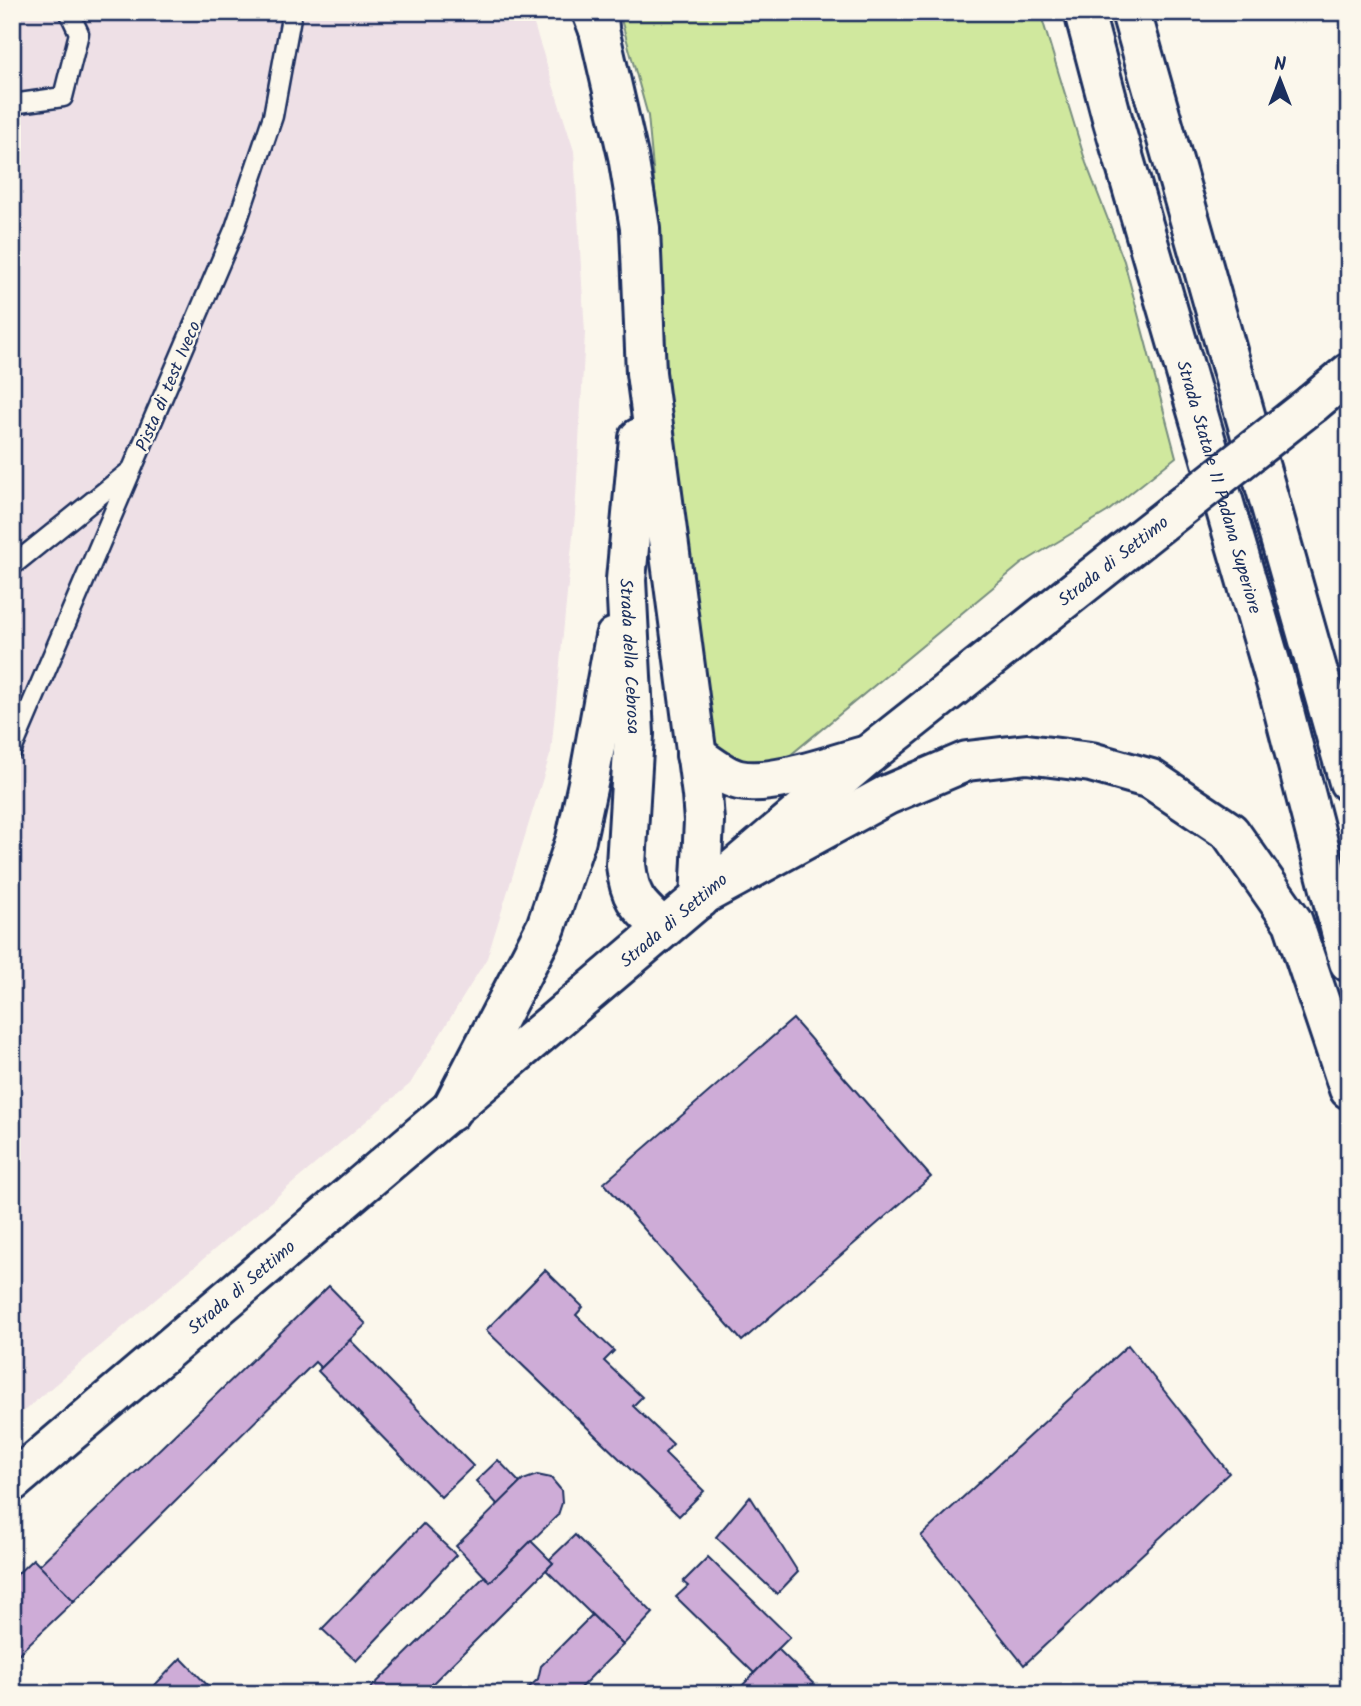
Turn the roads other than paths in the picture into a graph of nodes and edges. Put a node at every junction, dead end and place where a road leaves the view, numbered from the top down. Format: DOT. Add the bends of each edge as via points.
graph roads {
  1 [pos="69,12"];
  2 [pos="292,12"];
  3 [pos="1071,12"];
  4 [pos="1084,12"];
  5 [pos="1132,12"];
  6 [pos="1140,12"];
  7 [pos="596,18"];
  8 [pos="1142,52"];
  9 [pos="12,104"];
  10 [pos="1112,118"];
  11 [pos="646,373"];
  12 [pos="1349,373"];
  13 [pos="132,468"];
  14 [pos="12,566"];
  15 [pos="626,580"];
  16 [pos="12,750"];
  17 [pos="696,755"];
  18 [pos="868,755"];
  19 [pos="1349,782"];
  20 [pos="703,896"];
  21 [pos="663,928"];
  22 [pos="1349,962"];
  23 [pos="1349,1089"];
  24 [pos="449,1113"];
  25 [pos="12,1482"];
  1 -- 9 [label="lane" via="79,33 63,97"];
  2 -- 13 [label="lane, Pista di test Iveco" via="273,117 239,216"];
  3 -- 10 [label="main road"];
  4 -- 10 [label="main road, Strada Statale 11 Padana Superiore"];
  5 -- 8 [label="main road"];
  6 -- 8 [label="main road"];
  7 -- 11 [label="main road, Strada della Cebrosa" via="640,228"];
  8 -- 19 [label="main road"];
  10 -- 22 [label="main road, Strada Statale 11 Padana Superiore" via="1276,682"];
  11 -- 15 [label="main road, Strada della Cebrosa"];
  11 -- 17 [label="main road, Strada della Cebrosa"];
  12 -- 18 [label="main road, Strada di Settimo, bridge"];
  13 -- 14 [label="lane"];
  13 -- 16 [label="lane, Pista di test Iveco"];
  15 -- 21 [label="main road, Strada della Cebrosa" via="634,734 628,884 636,903"];
  15 -- 24 [label="main road" via="576,839 546,927"];
  17 -- 18 [label="main road" via="738,780 767,781"];
  17 -- 20 [label="main road, Strada della Cebrosa" via="704,821"];
  18 -- 20 [label="main road, Strada di Settimo"];
  20 -- 21 [label="main road, Strada di Settimo"];
  20 -- 23 [label="main road" via="887,795 967,761 1027,754 1091,762 1151,779 1230,832 1293,922"];
  21 -- 24 [label="main road, Strada di Settimo"];
  24 -- 25 [label="main road, Strada di Settimo"];
}
